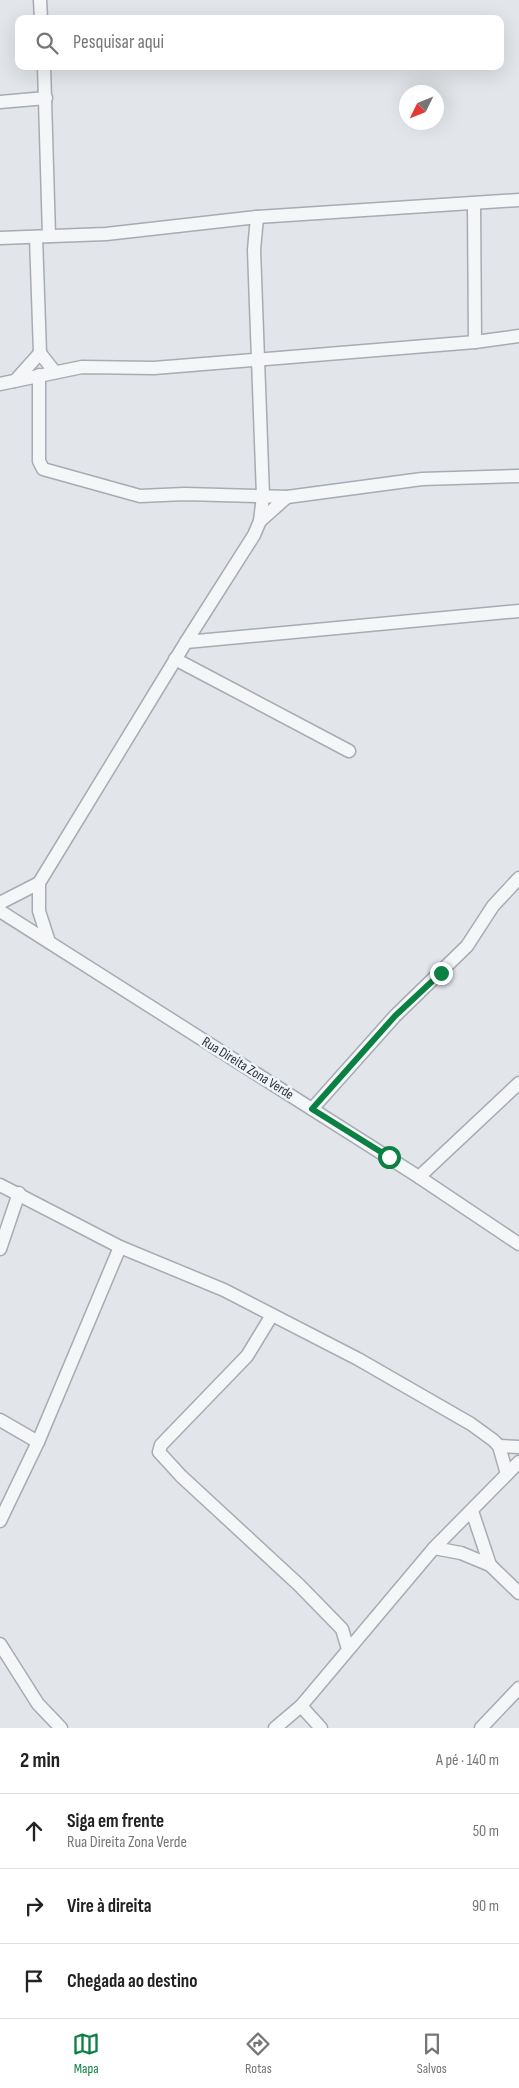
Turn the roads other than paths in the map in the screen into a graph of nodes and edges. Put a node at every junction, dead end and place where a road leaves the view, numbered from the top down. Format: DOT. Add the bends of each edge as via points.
graph roads {
  1 [pos="40,0"];
  2 [pos="41,15"];
  3 [pos="44,70"];
  4 [pos="46,98"];
  5 [pos="0,102"];
  6 [pos="519,200"];
  7 [pos="474,205"];
  8 [pos="258,217"];
  9 [pos="49,236"];
  10 [pos="36,237"];
  11 [pos="0,238"];
  12 [pos="519,336"];
  13 [pos="475,342"];
  14 [pos="40,353"];
  15 [pos="259,359"];
  16 [pos="54,371"];
  17 [pos="39,376"];
  18 [pos="15,381"];
  19 [pos="0,384"];
  20 [pos="519,476"];
  21 [pos="262,496"];
  22 [pos="286,497"];
  23 [pos="260,521"];
  24 [pos="519,611"];
  25 [pos="186,642"];
  26 [pos="175,659"];
  27 [pos="349,751"];
  28 [pos="519,878"];
  29 [pos="39,883"];
  30 [pos="0,903"];
  31 [pos="0,911"];
  32 [pos="49,942"];
  33 [pos="519,1083"];
  34 [pos="312,1109"];
  35 [pos="419,1177"];
  36 [pos="0,1185"];
  37 [pos="19,1193"];
  38 [pos="519,1244"];
  39 [pos="120,1246"];
  40 [pos="0,1249"];
  41 [pos="272,1315"];
  42 [pos="0,1420"];
  43 [pos="38,1442"];
  44 [pos="500,1446"];
  45 [pos="519,1447"];
  46 [pos="519,1462"];
  47 [pos="507,1474"];
  48 [pos="472,1511"];
  49 [pos="0,1520"];
  50 [pos="434,1548"];
  51 [pos="490,1565"];
  52 [pos="519,1593"];
  53 [pos="342,1629"];
  54 [pos="364,1631"];
  55 [pos="0,1644"];
  56 [pos="348,1649"];
  57 [pos="519,1688"];
  58 [pos="302,1706"];
  59 [pos="61,1728"];
  60 [pos="275,1728"];
  61 [pos="322,1728"];
  62 [pos="481,1728"];
  1 -- 2 [label="street"];
  3 -- 4 [label="street"];
  4 -- 5 [label="street"];
  4 -- 9 [label="street"];
  6 -- 7 [label="street"];
  7 -- 8 [label="street"];
  7 -- 13 [label="street"];
  8 -- 9 [label="street" via="106,234"];
  8 -- 15 [label="street" via="254,250"];
  9 -- 10 [label="street"];
  10 -- 11 [label="street"];
  10 -- 14 [label="street"];
  12 -- 13 [label="street"];
  13 -- 15 [label="street"];
  14 -- 16 [label="street"];
  14 -- 18 [label="street"];
  15 -- 16 [label="street" via="154,368 82,367"];
  15 -- 21 [label="street"];
  16 -- 17 [label="street"];
  17 -- 18 [label="street"];
  17 -- 21 [label="street" via="39,461 43,469 140,496"];
  18 -- 19 [label="street"];
  20 -- 22 [label="street" via="422,479"];
  21 -- 22 [label="street"];
  21 -- 23 [label="street"];
  22 -- 23 [label="street"];
  23 -- 25 [label="street"];
  24 -- 25 [label="street"];
  25 -- 26 [label="street"];
  26 -- 27 [label="street"];
  26 -- 29 [label="street"];
  28 -- 34 [label="street" via="493,906 467,946 395,1016"];
  29 -- 30 [label="street"];
  29 -- 32 [label="street" via="39,911"];
  31 -- 32 [label="street, Rua Direita Zona Verde"];
  32 -- 34 [label="street, Rua Direita Zona Verde"];
  33 -- 35 [label="street"];
  34 -- 35 [label="street, Rua Direita Zona Verde"];
  35 -- 38 [label="street, Rua Direita Zona Verde"];
  36 -- 37 [label="street"];
  37 -- 39 [label="street"];
  37 -- 40 [label="street"];
  39 -- 41 [label="street" via="224,1290"];
  39 -- 43 [label="street"];
  41 -- 44 [label="street" via="472,1424"];
  41 -- 53 [label="street" via="247,1356 172,1432 159,1452"];
  42 -- 43 [label="street"];
  43 -- 49 [label="street"];
  44 -- 45 [label="street"];
  44 -- 47 [label="street"];
  46 -- 47 [label="street"];
  47 -- 48 [label="street"];
  48 -- 50 [label="street"];
  48 -- 51 [label="street"];
  50 -- 51 [label="street" via="461,1553"];
  50 -- 54 [label="street"];
  51 -- 52 [label="street"];
  53 -- 54 [label="street"];
  53 -- 56 [label="street"];
  54 -- 56 [label="street"];
  55 -- 59 [label="street" via="38,1704"];
  56 -- 58 [label="street"];
  57 -- 62 [label="street"];
  58 -- 60 [label="street"];
  58 -- 61 [label="street"];
}
